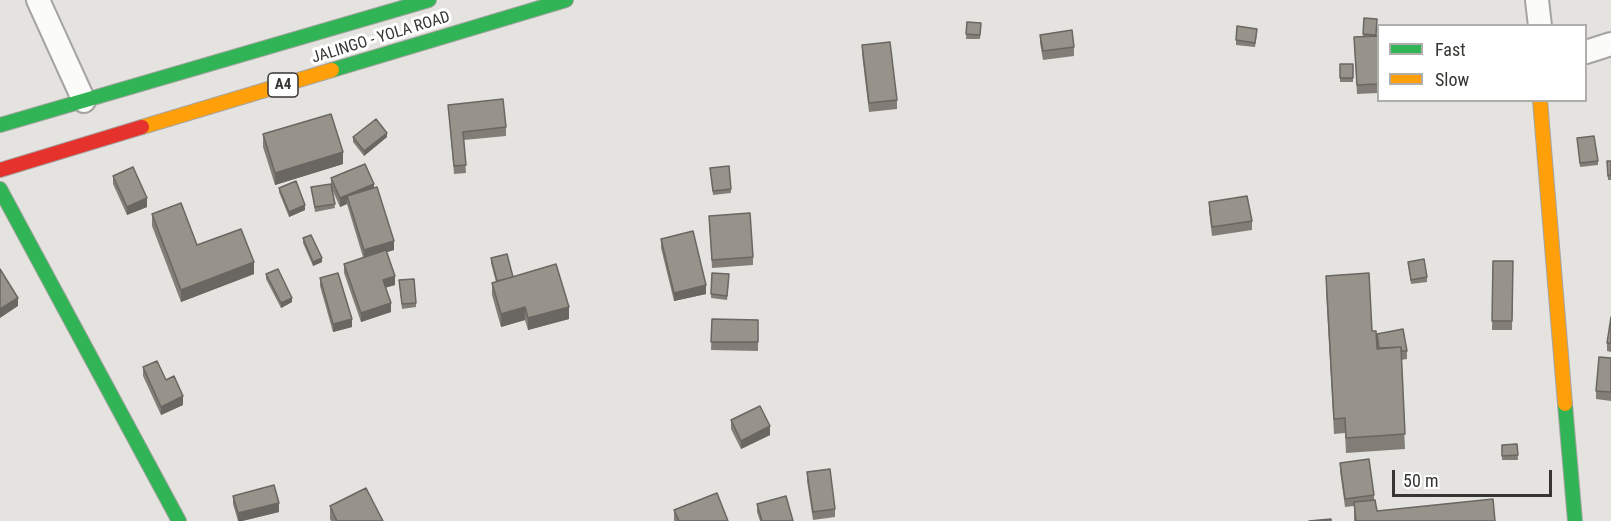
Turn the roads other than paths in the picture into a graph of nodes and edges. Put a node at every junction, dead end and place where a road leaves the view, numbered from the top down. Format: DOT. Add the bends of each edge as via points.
graph roads {
  1 [pos="38,0"];
  2 [pos="429,0"];
  3 [pos="566,0"];
  4 [pos="1538,0"];
  5 [pos="1540,24"];
  6 [pos="1611,44"];
  7 [pos="1587,52"];
  8 [pos="84,101"];
  9 [pos="1540,102"];
  10 [pos="0,125"];
  11 [pos="0,170"];
  12 [pos="0,189"];
  13 [pos="179,521"];
  14 [pos="1575,521"];
  1 -- 8 [label="street"];
  2 -- 8 [label="main road"];
  3 -- 11 [label="main road, JALINGO - YOLA ROAD / A4"];
  4 -- 5 [label="street"];
  6 -- 7 [label="street"];
  8 -- 10 [label="main road"];
  9 -- 14 [label="main road"];
  12 -- 13 [label="main road"];
}
